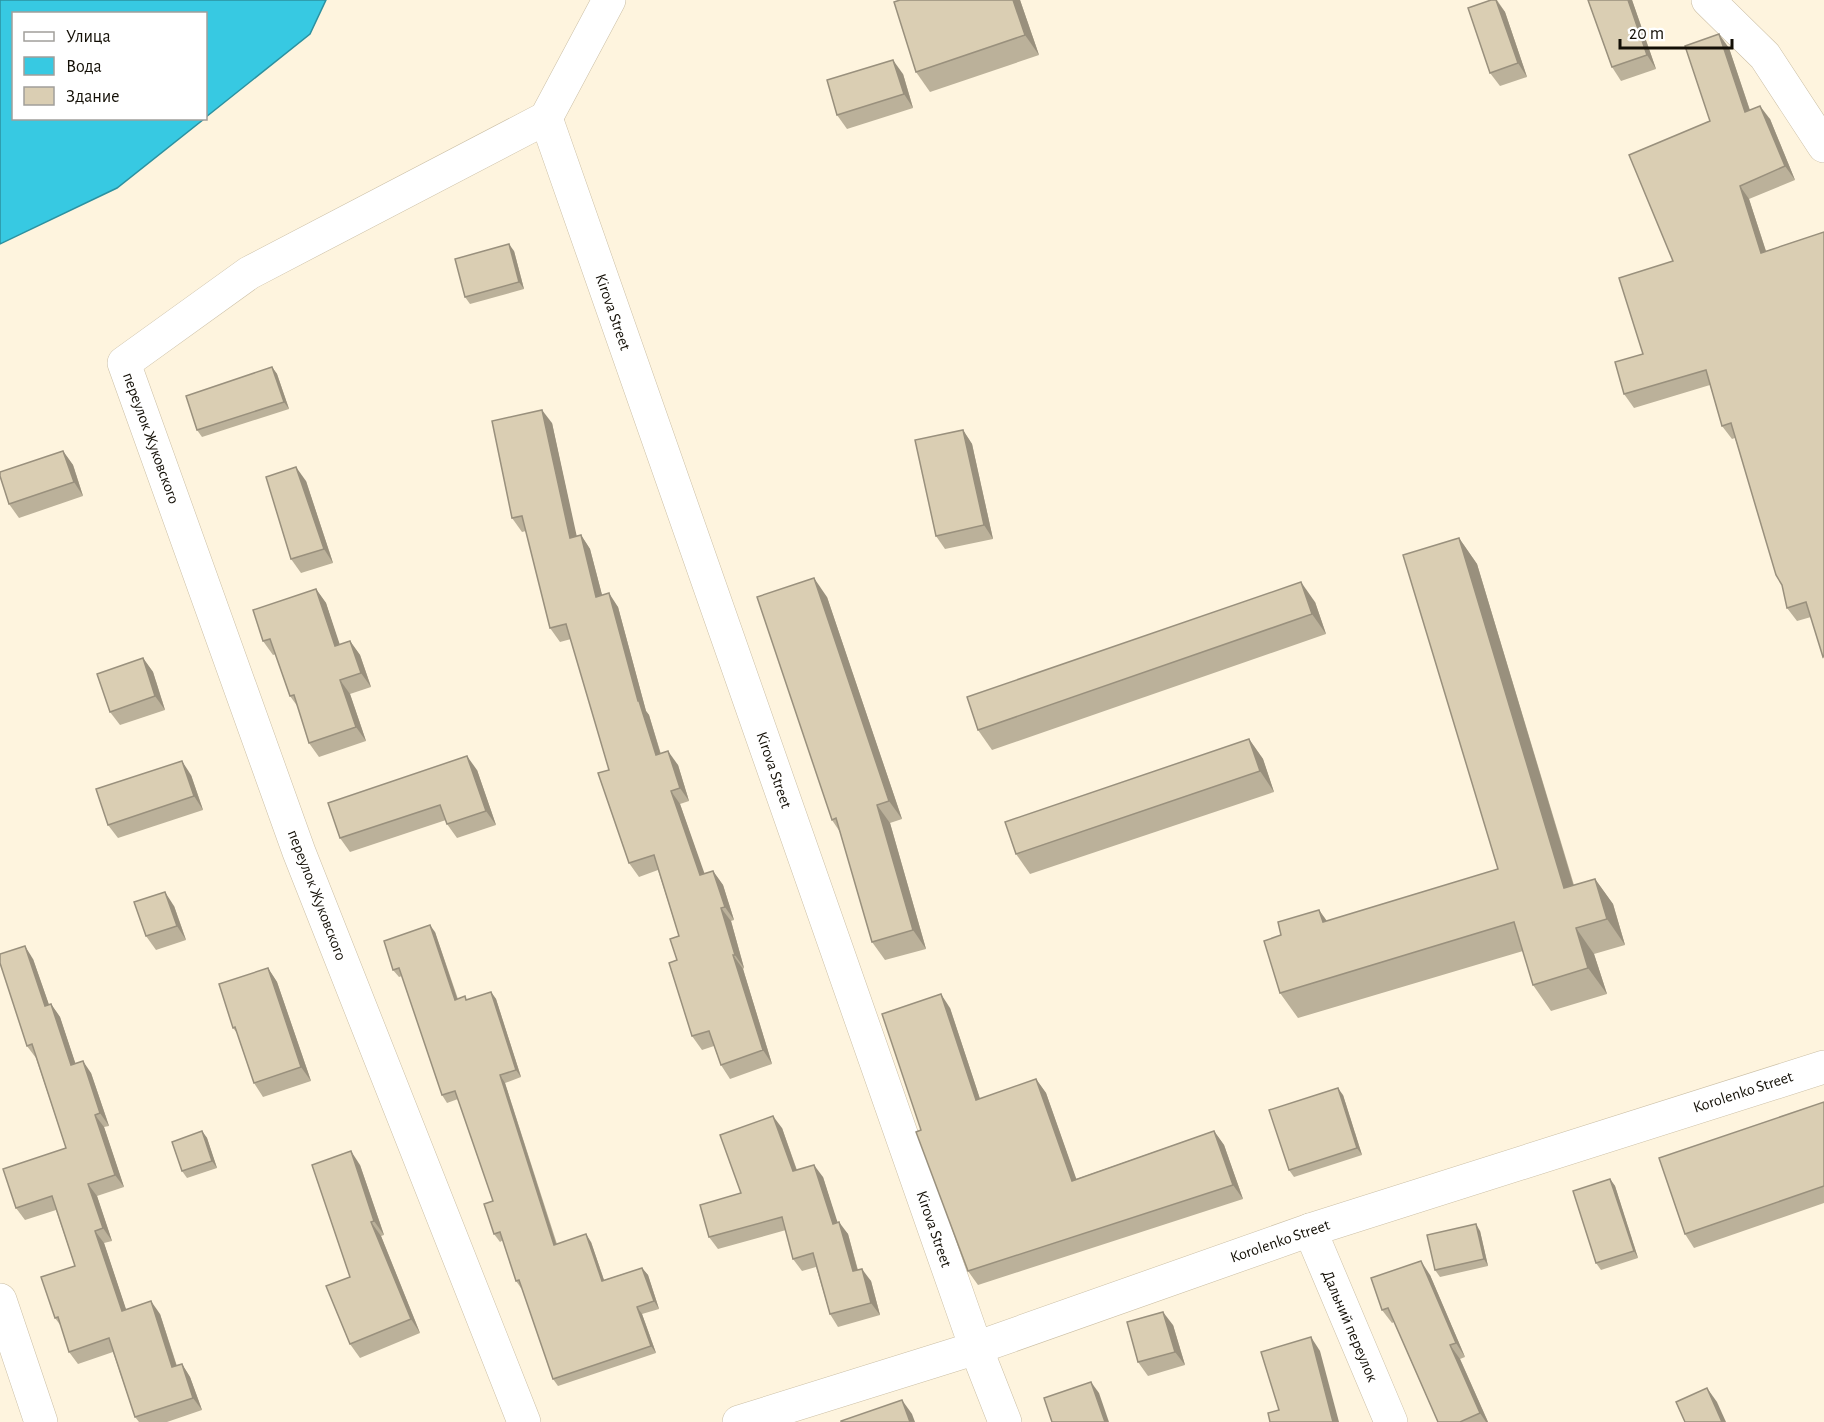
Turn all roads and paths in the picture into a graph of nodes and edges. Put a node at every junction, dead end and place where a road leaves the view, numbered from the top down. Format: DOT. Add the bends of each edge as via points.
graph roads {
  1 [pos="609,0"];
  2 [pos="1708,0"];
  3 [pos="546,118"];
  4 [pos="1824,146"];
  5 [pos="1824,1067"];
  6 [pos="1310,1230"];
  7 [pos="0,1300"];
  8 [pos="976,1348"];
  9 [pos="41,1422"];
  10 [pos="524,1422"];
  11 [pos="739,1422"];
  12 [pos="1005,1422"];
  13 [pos="1391,1422"];
  1 -- 3 [label="street"];
  2 -- 4 [label="street" via="1765,56"];
  3 -- 8 [label="street, Kirova Street"];
  3 -- 10 [label="street, переулок Жуковского" via="249,273 124,363 299,852"];
  5 -- 6 [label="street, Korolenko Street"];
  6 -- 8 [label="street, Korolenko Street"];
  6 -- 13 [label="street, Дальний переулок"];
  7 -- 9 [label="street"];
  8 -- 11 [label="street, Korolenko Street"];
  8 -- 12 [label="street, Kirova Street"];
}
